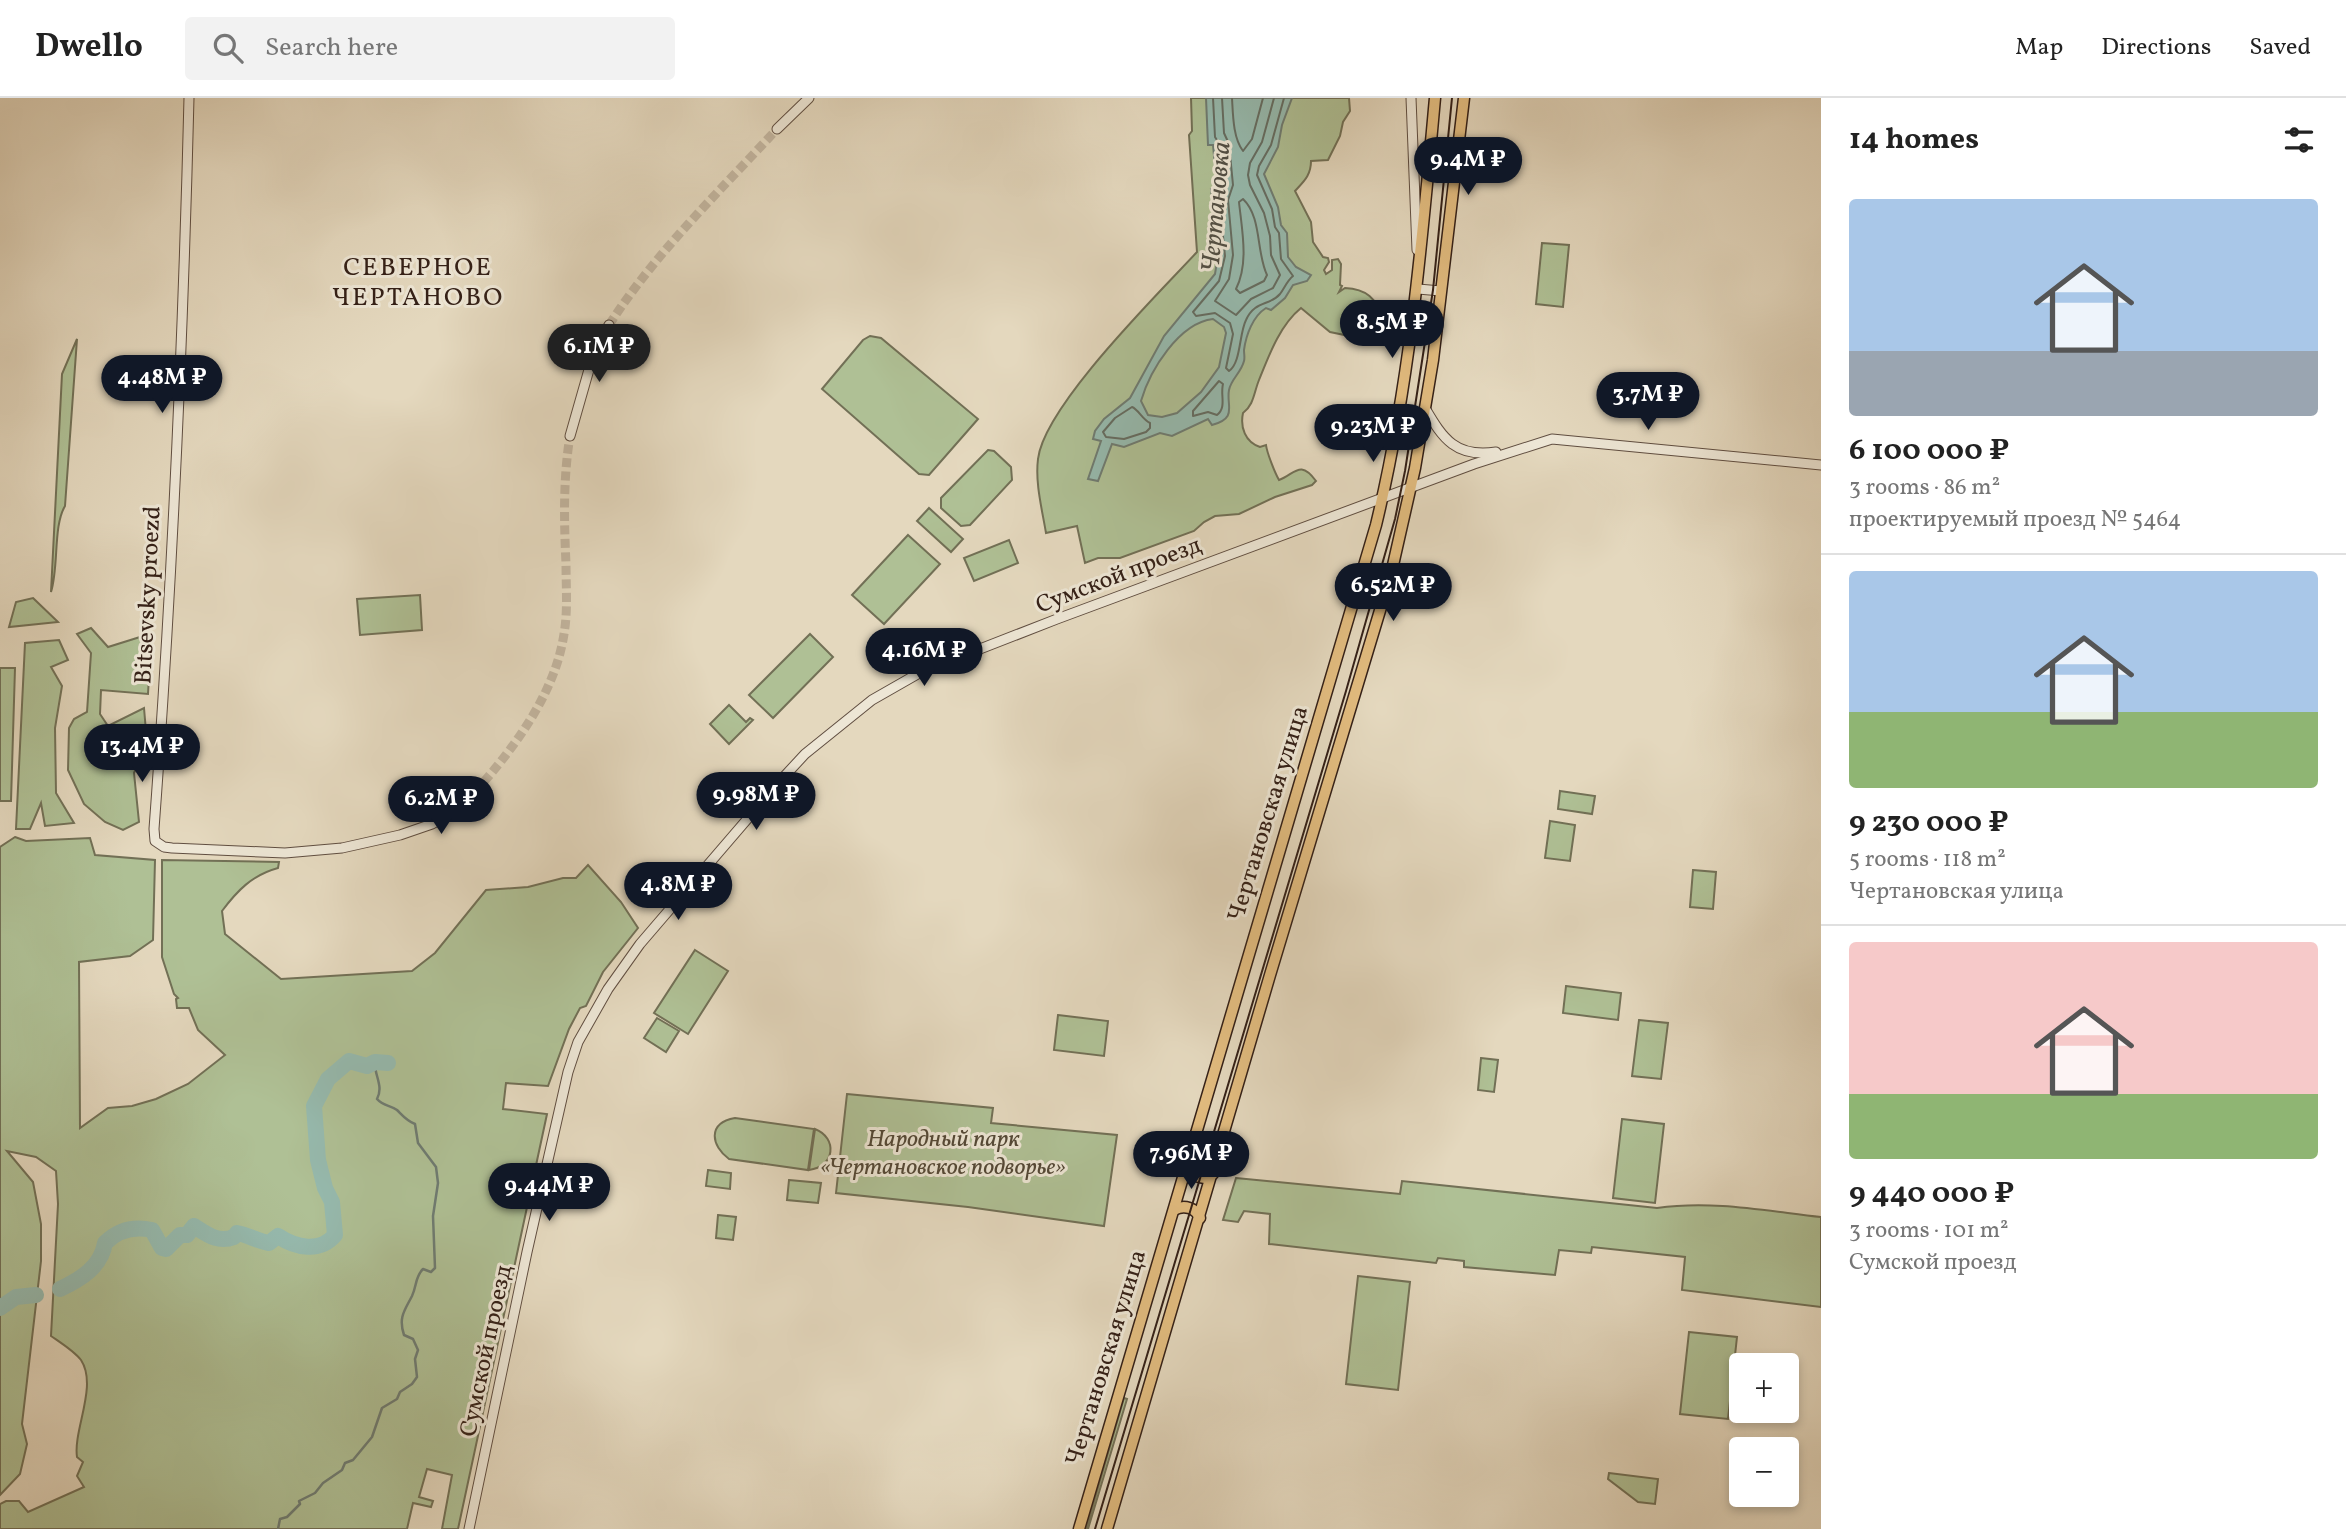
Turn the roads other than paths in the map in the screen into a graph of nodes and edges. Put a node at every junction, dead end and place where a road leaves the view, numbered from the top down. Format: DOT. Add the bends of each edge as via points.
graph roads {
  1 [pos="189,98"];
  2 [pos="809,98"];
  3 [pos="1411,98"];
  4 [pos="1435,98"];
  5 [pos="1464,98"];
  6 [pos="778,129"];
  7 [pos="1418,283"];
  8 [pos="1441,291"];
  9 [pos="609,325"];
  10 [pos="1425,408"];
  11 [pos="570,436"];
  12 [pos="1522,448"];
  13 [pos="1821,465"];
  14 [pos="1412,487"];
  15 [pos="1383,498"];
  16 [pos="475,792"];
  17 [pos="1189,1161"];
  18 [pos="1213,1174"];
  19 [pos="1174,1210"];
  20 [pos="1200,1218"];
  21 [pos="469,1529"];
  22 [pos="1079,1529"];
  23 [pos="1107,1529"];
  1 -- 16 [label="street, Bitsevsky proezd" via="155,841 172,848 325,851 432,824"];
  2 -- 6 [label="street"];
  3 -- 7 [label="street"];
  4 -- 7 [label="main road, Чертановская улица"];
  5 -- 8 [label="main road, Чертановская улица"];
  7 -- 8 [label="street"];
  7 -- 15 [label="main road, Чертановская улица"];
  8 -- 10 [label="main road, Чертановская улица"];
  9 -- 11 [label="street" via="592,359"];
  10 -- 12 [label="street" via="1440,434 1460,449 1487,453"];
  10 -- 14 [label="main road, Чертановская улица"];
  12 -- 13 [label="street, Сумской проезд" via="1552,439 1570,440"];
  12 -- 14 [label="street, Сумской проезд"];
  14 -- 15 [label="street, Сумской проезд"];
  14 -- 18 [label="main road, Чертановская улица" via="1391,574"];
  15 -- 17 [label="main road, Чертановская улица"];
  15 -- 21 [label="street, Сумской проезд" via="921,672 872,700 792,768 640,944 578,1042 527,1252"];
  17 -- 18 [label="main road" via="1195,1176"];
  17 -- 19 [label="main road, Чертановская улица"];
  18 -- 20 [label="main road, Чертановская улица"];
  19 -- 20 [label="main road" via="1186,1207"];
  19 -- 22 [label="main road, Чертановская улица"];
  20 -- 23 [label="main road, Чертановская улица"];
}
